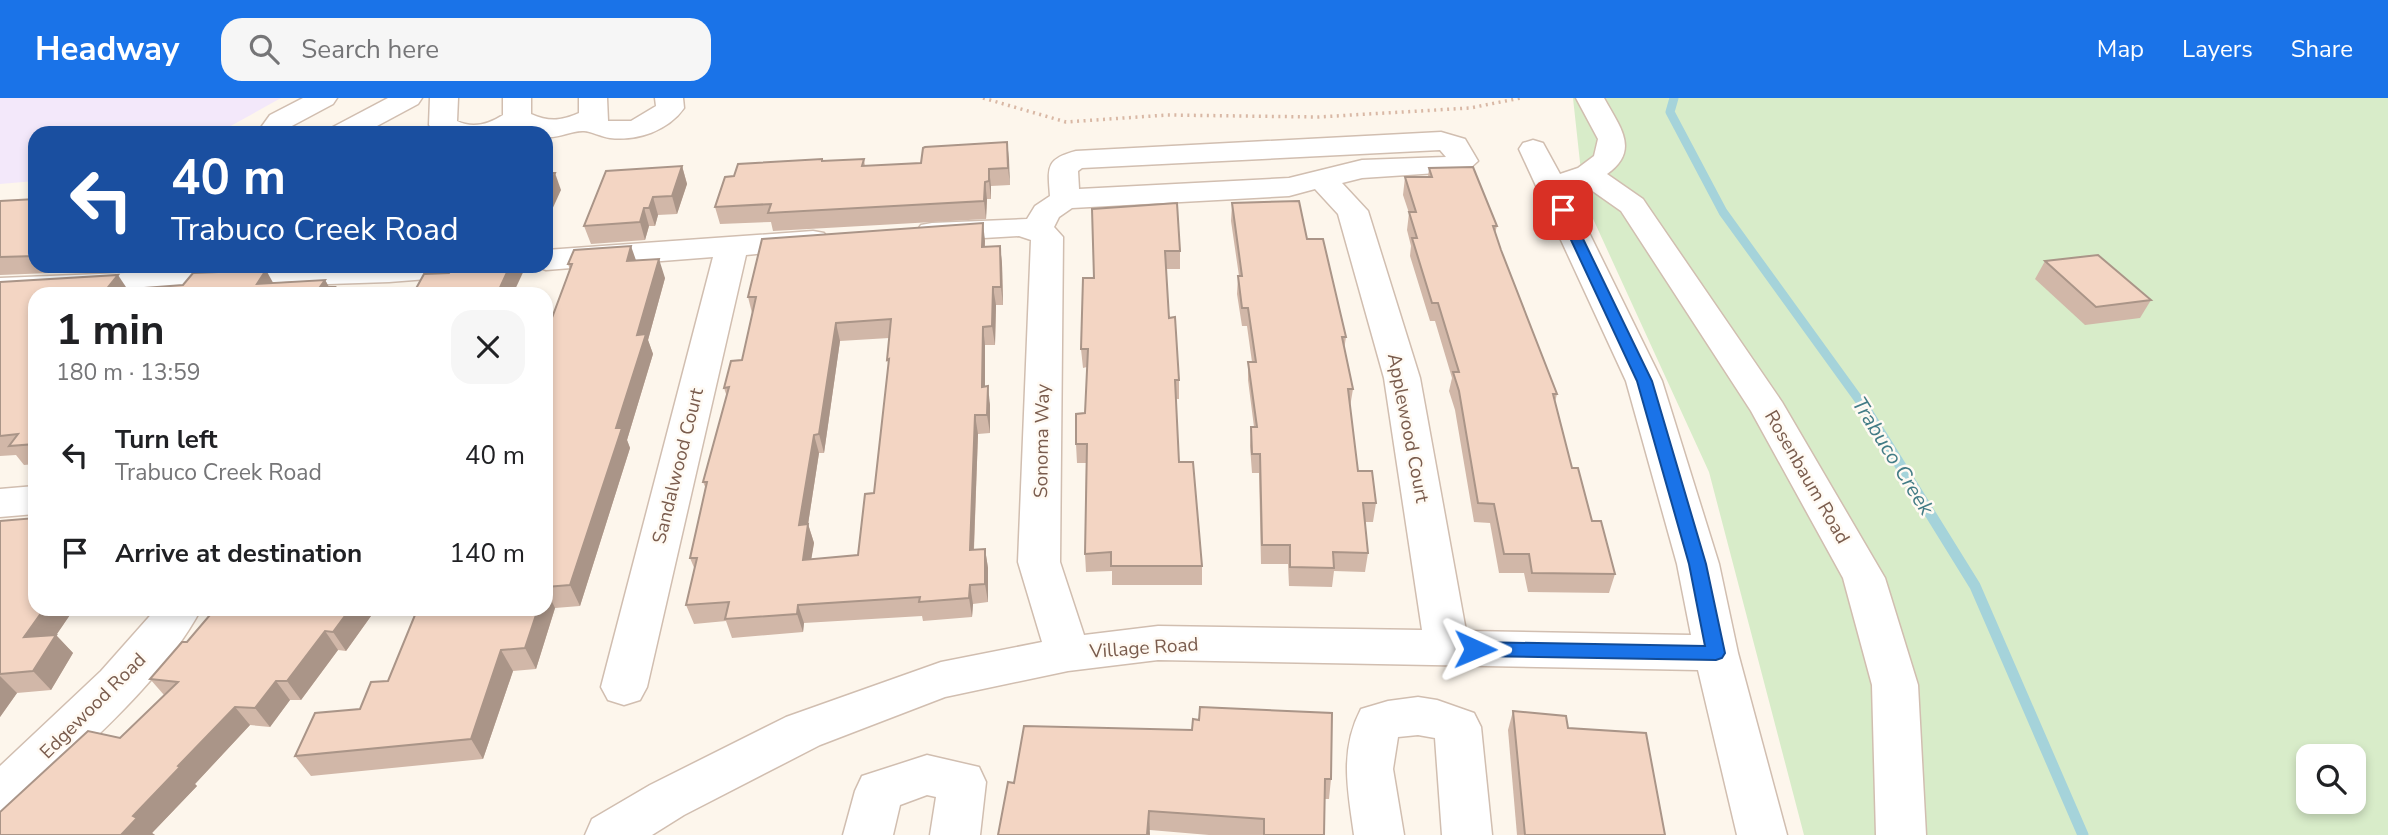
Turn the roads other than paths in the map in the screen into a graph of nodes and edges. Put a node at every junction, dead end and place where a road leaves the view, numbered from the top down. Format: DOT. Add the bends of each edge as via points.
graph roads {
  1 [pos="323,98"];
  2 [pos="408,98"];
  3 [pos="444,98"];
  4 [pos="669,98"];
  5 [pos="1590,98"];
  6 [pos="517,108"];
  7 [pos="593,108"];
  8 [pos="276,126"];
  9 [pos="361,126"];
  10 [pos="445,126"];
  11 [pos="502,126"];
  12 [pos="535,126"];
  13 [pos="553,129"];
  14 [pos="1532,149"];
  15 [pos="1588,174"];
  16 [pos="1321,178"];
  17 [pos="1551,186"];
  18 [pos="1065,199"];
  19 [pos="1037,229"];
  20 [pos="896,235"];
  21 [pos="842,238"];
  22 [pos="732,245"];
  23 [pos="553,259"];
  24 [pos="432,273"];
  25 [pos="383,283"];
  26 [pos="77,287"];
  27 [pos="0,288"];
  28 [pos="28,288"];
  29 [pos="28,501"];
  30 [pos="0,503"];
  31 [pos="175,616"];
  32 [pos="1447,649"];
  33 [pos="1068,653"];
  34 [pos="1716,653"];
  35 [pos="624,687"];
  36 [pos="0,797"];
  37 [pos="610,835"];
  38 [pos="868,835"];
  39 [pos="955,835"];
  40 [pos="1379,835"];
  41 [pos="1467,835"];
  42 [pos="1762,835"];
  43 [pos="1901,835"];
  1 -- 8 [label="street"];
  2 -- 9 [label="street"];
  3 -- 10 [label="street"];
  4 -- 7 [label="street" via="670,108 654,123 622,133 597,127"];
  5 -- 15 [label="street" via="1612,139 1608,160"];
  6 -- 11 [label="street"];
  6 -- 12 [label="street"];
  7 -- 13 [label="street" via="569,129"];
  14 -- 17 [label="street"];
  15 -- 17 [label="street"];
  15 -- 43 [label="street, Rosenbaum Road" via="1632,205 1769,410 1864,578 1895,685"];
  16 -- 18 [label="street" via="1289,187"];
  16 -- 18 [label="street" via="1362,169 1457,165 1463,161 1455,145 1441,141 1076,160 1063,167"];
  16 -- 32 [label="street, Applewood Court" via="1353,211 1402,378"];
  17 -- 34 [label="street" via="1644,381 1698,564"];
  18 -- 19 [label="street" via="1046,212"];
  19 -- 20 [label="street"];
  19 -- 33 [label="street, Sonoma Way" via="1047,237 1040,562"];
  21 -- 22 [label="street"];
  22 -- 23 [label="street"];
  22 -- 35 [label="street, Sandalwood Court"];
  24 -- 25 [label="street"];
  25 -- 26 [label="street"];
  27 -- 28 [label="street"];
  29 -- 30 [label="street"];
  31 -- 36 [label="street, Edgewood Road" via="107,695"];
  32 -- 33 [label="street, Village Road" via="1158,643"];
  32 -- 34 [label="street, Village Road"];
  33 -- 37 [label="street, Village Road" via="942,680 803,731 667,800"];
  34 -- 42 [label="street"];
  38 -- 39 [label="street" via="879,791 927,775 962,782"];
  40 -- 41 [label="street" via="1369,769 1377,723 1413,717 1438,717 1458,727"];
}
